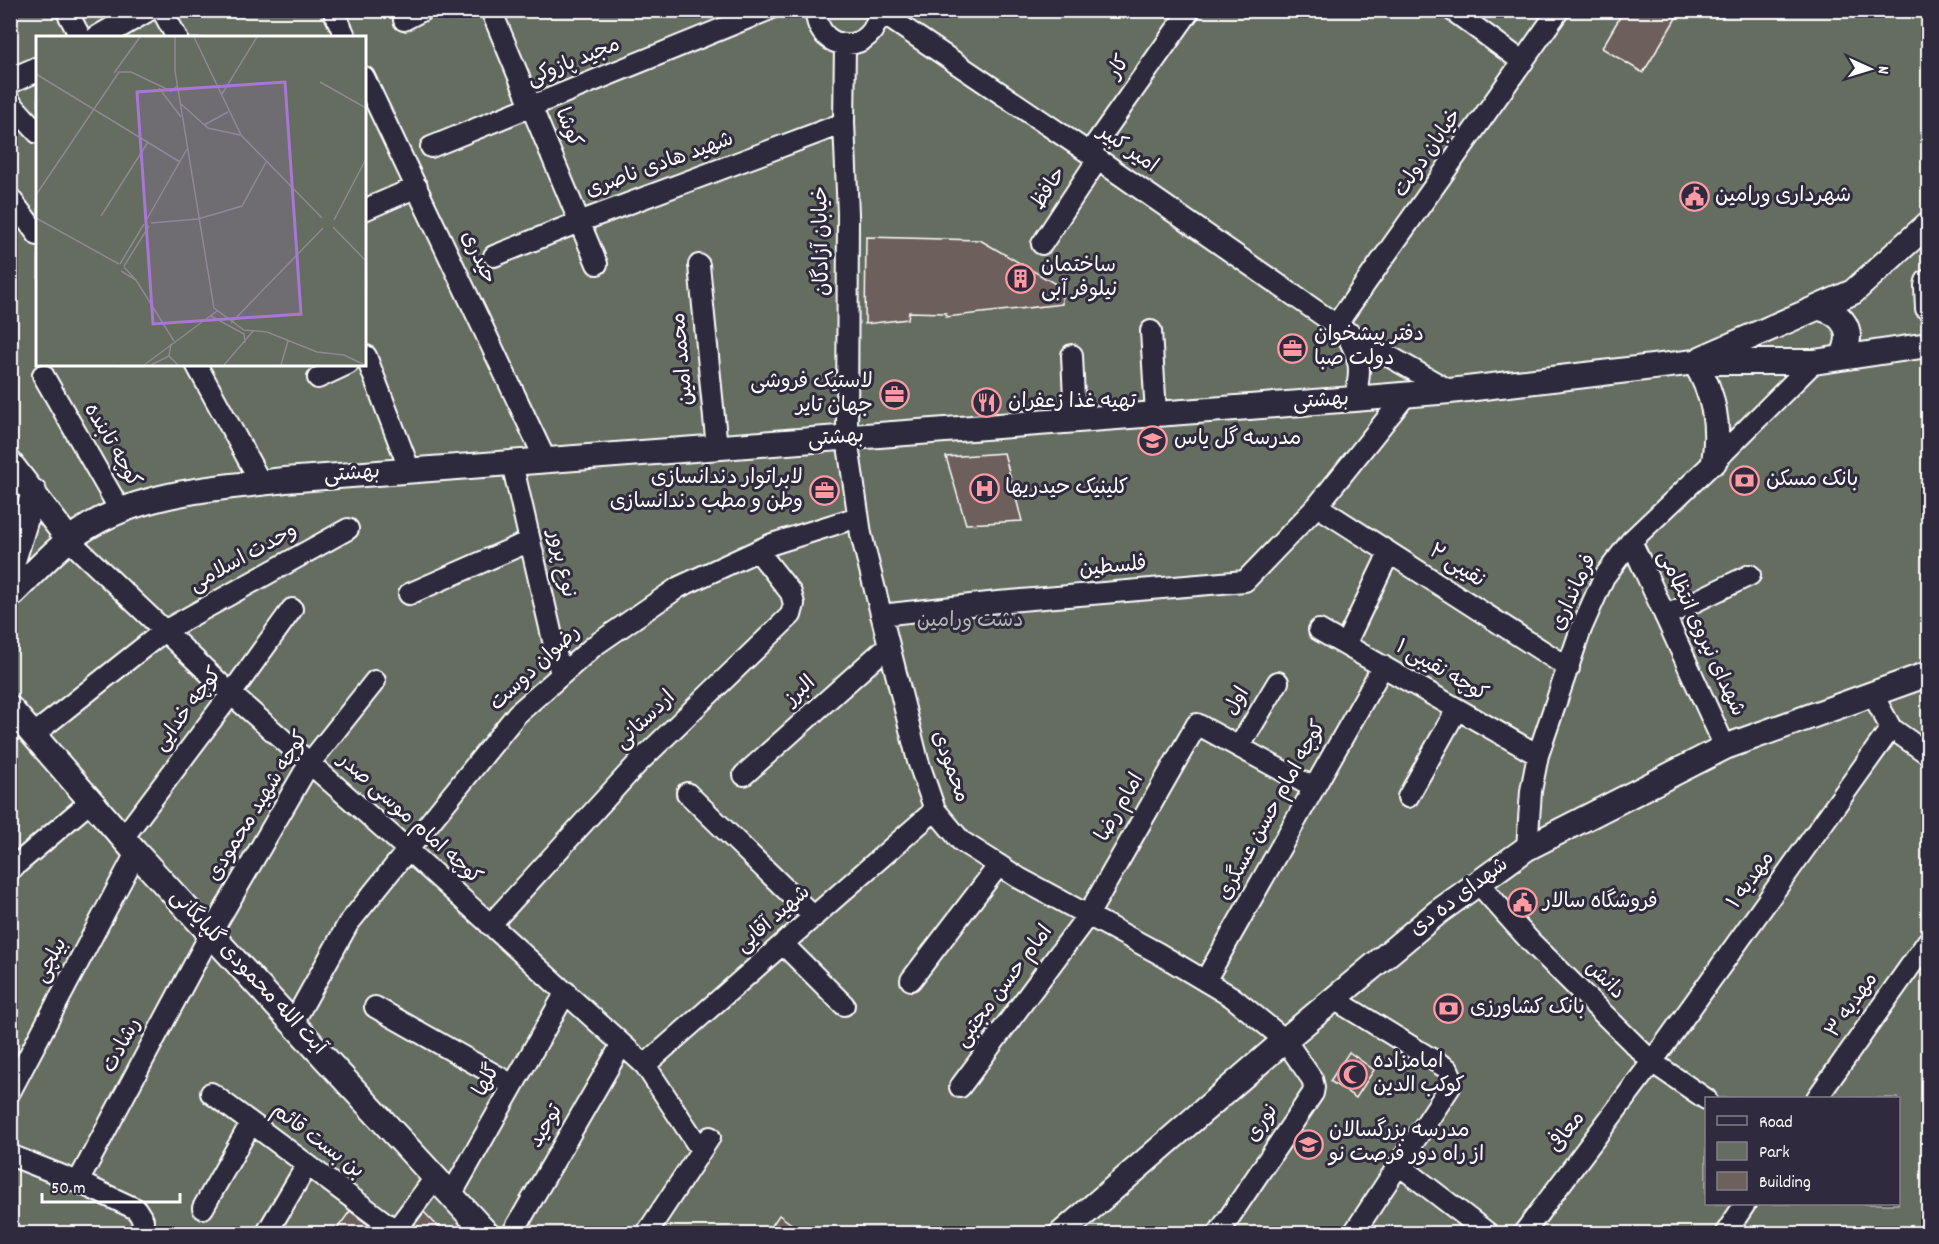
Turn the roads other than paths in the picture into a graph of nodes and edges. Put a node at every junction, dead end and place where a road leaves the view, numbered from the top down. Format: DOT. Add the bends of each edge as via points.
graph roads {
  1 [pos="66,10"];
  2 [pos="146,10"];
  3 [pos="162,10"];
  4 [pos="333,10"];
  5 [pos="423,10"];
  6 [pos="491,10"];
  7 [pos="768,10"];
  8 [pos="799,10"];
  9 [pos="1190,10"];
  10 [pos="1452,10"];
  11 [pos="1559,10"];
  12 [pos="879,11"];
  13 [pos="817,17"];
  14 [pos="404,20"];
  15 [pos="80,36"];
  16 [pos="101,36"];
  17 [pos="176,36"];
  18 [pos="345,36"];
  19 [pos="845,45"];
  20 [pos="1523,62"];
  21 [pos="36,70"];
  22 [pos="10,81"];
  23 [pos="366,81"];
  24 [pos="10,102"];
  25 [pos="531,105"];
  26 [pos="844,123"];
  27 [pos="36,131"];
  28 [pos="431,147"];
  29 [pos="1094,156"];
  30 [pos="417,187"];
  31 [pos="10,198"];
  32 [pos="366,209"];
  33 [pos="579,222"];
  34 [pos="1929,224"];
  35 [pos="36,232"];
  36 [pos="1042,244"];
  37 [pos="494,256"];
  38 [pos="597,264"];
  39 [pos="699,266"];
  40 [pos="1929,282"];
  41 [pos="1820,308"];
  42 [pos="1929,308"];
  43 [pos="1341,328"];
  44 [pos="1151,332"];
  45 [pos="1929,345"];
  46 [pos="1072,355"];
  47 [pos="366,356"];
  48 [pos="1842,357"];
  49 [pos="1695,362"];
  50 [pos="1814,362"];
  51 [pos="197,366"];
  52 [pos="344,366"];
  53 [pos="43,375"];
  54 [pos="318,378"];
  55 [pos="1450,391"];
  56 [pos="1406,395"];
  57 [pos="1354,399"];
  58 [pos="1156,414"];
  59 [pos="1075,421"];
  60 [pos="847,438"];
  61 [pos="717,448"];
  62 [pos="546,460"];
  63 [pos="1714,462"];
  64 [pos="10,463"];
  65 [pos="512,463"];
  66 [pos="410,471"];
  67 [pos="261,483"];
  68 [pos="34,492"];
  69 [pos="1317,506"];
  70 [pos="120,510"];
  71 [pos="858,517"];
  72 [pos="348,529"];
  73 [pos="69,540"];
  74 [pos="530,541"];
  75 [pos="1631,541"];
  76 [pos="758,551"];
  77 [pos="1389,553"];
  78 [pos="10,565"];
  79 [pos="1750,575"];
  80 [pos="409,594"];
  81 [pos="10,596"];
  82 [pos="292,609"];
  83 [pos="881,615"];
  84 [pos="1665,616"];
  85 [pos="1319,630"];
  86 [pos="164,631"];
  87 [pos="889,645"];
  88 [pos="1345,645"];
  89 [pos="1383,666"];
  90 [pos="1569,668"];
  91 [pos="1929,674"];
  92 [pos="561,675"];
  93 [pos="375,681"];
  94 [pos="1278,681"];
  95 [pos="231,694"];
  96 [pos="1873,695"];
  97 [pos="10,708"];
  98 [pos="1457,709"];
  99 [pos="1891,728"];
  100 [pos="33,735"];
  101 [pos="1239,747"];
  102 [pos="1725,747"];
  103 [pos="1929,754"];
  104 [pos="1538,755"];
  105 [pos="309,764"];
  106 [pos="744,775"];
  107 [pos="1314,788"];
  108 [pos="687,793"];
  109 [pos="1408,797"];
  110 [pos="91,801"];
  111 [pos="935,810"];
  112 [pos="129,845"];
  113 [pos="1527,848"];
  114 [pos="407,849"];
  115 [pos="999,865"];
  116 [pos="10,870"];
  117 [pos="1479,884"];
  118 [pos="1088,915"];
  119 [pos="814,917"];
  120 [pos="490,925"];
  121 [pos="211,933"];
  122 [pos="1929,941"];
  123 [pos="783,944"];
  124 [pos="911,980"];
  125 [pos="1205,981"];
  126 [pos="566,992"];
  127 [pos="1334,999"];
  128 [pos="844,1005"];
  129 [pos="375,1007"];
  130 [pos="293,1023"];
  131 [pos="1285,1040"];
  132 [pos="622,1044"];
  133 [pos="1652,1062"];
  134 [pos="645,1065"];
  135 [pos="513,1086"];
  136 [pos="960,1087"];
  137 [pos="10,1092"];
  138 [pos="211,1093"];
  139 [pos="1818,1097"];
  140 [pos="1705,1098"];
  141 [pos="251,1123"];
  142 [pos="10,1155"];
  143 [pos="308,1165"];
  144 [pos="1399,1165"];
  145 [pos="78,1182"];
  146 [pos="443,1186"];
  147 [pos="1744,1205"];
  148 [pos="203,1208"];
  149 [pos="394,1232"];
  150 [pos="141,1233"];
  151 [pos="266,1233"];
  152 [pos="487,1233"];
  153 [pos="512,1233"];
  154 [pos="646,1233"];
  155 [pos="1061,1233"];
  156 [pos="1218,1233"];
  157 [pos="1353,1233"];
  158 [pos="1489,1233"];
  159 [pos="1523,1233"];
  160 [pos="1725,1233"];
  1 -- 15 [label="street"];
  2 -- 16 [label="main road"];
  3 -- 17 [label="street"];
  4 -- 18 [label="street"];
  5 -- 14 [label="street"];
  6 -- 25 [label="street, کوشا"];
  7 -- 25 [label="street, مجید پازوکی"];
  8 -- 13 [label="street"];
  9 -- 29 [label="street, کار"];
  10 -- 20 [label="street"];
  11 -- 20 [label="street, خیابان دولت"];
  12 -- 19 [label="street" via="873,32 855,44"];
  12 -- 29 [label="street, امیر کبیر"];
  13 -- 19 [label="street" via="828,38"];
  19 -- 26 [label="street, خیابان آزادگان"];
  20 -- 43 [label="street, خیابان دولت"];
  21 -- 22 [label="main road"];
  23 -- 30 [label="street, حیدری"];
  24 -- 27 [label="street"];
  25 -- 28 [label="street, مجید پازوکی"];
  25 -- 33 [label="street, کوشا"];
  26 -- 33 [label="street, شهید هادی ناصری"];
  26 -- 60 [label="street, خیابان آزادگان" via="848,214"];
  29 -- 36 [label="street, حافظ"];
  29 -- 43 [label="street, امیر کبیر"];
  30 -- 32 [label="street"];
  30 -- 62 [label="street, حیدری"];
  31 -- 35 [label="street"];
  33 -- 37 [label="street, شهید هادی ناصری"];
  33 -- 38 [label="street, کوشا"];
  34 -- 41 [label="main road" via="1853,292"];
  39 -- 61 [label="street, محمد امین"];
  40 -- 42 [label="main road"];
  41 -- 48 [label="main road" via="1839,316 1846,326 1847,348"];
  41 -- 49 [label="main road"];
  43 -- 55 [label="street, امیر کبیر"];
  43 -- 57 [label="street" via="1357,353 1360,377"];
  44 -- 58 [label="street"];
  45 -- 48 [label="main road"];
  46 -- 59 [label="street"];
  47 -- 66 [label="street"];
  48 -- 50 [label="main road"];
  49 -- 50 [label="main road"];
  49 -- 55 [label="main road, بهشتی"];
  49 -- 63 [label="main road" via="1715,410"];
  50 -- 63 [label="street, فرمانداری"];
  51 -- 67 [label="street"];
  52 -- 54 [label="street"];
  53 -- 70 [label="street, کوچه تابنده"];
  55 -- 56 [label="main road, بهشتی"];
  56 -- 57 [label="main road, بهشتی"];
  56 -- 69 [label="street, فلسطین"];
  57 -- 58 [label="main road, بهشتی"];
  58 -- 59 [label="main road, بهشتی"];
  59 -- 60 [label="main road, بهشتی"];
  60 -- 61 [label="main road, بهشتی"];
  60 -- 71 [label="street, محمودی"];
  61 -- 62 [label="main road, بهشتی"];
  62 -- 65 [label="main road, بهشتی"];
  63 -- 75 [label="street, فرمانداری"];
  64 -- 68 [label="main road"];
  65 -- 66 [label="main road, بهشتی"];
  65 -- 74 [label="street, نوع پرور"];
  66 -- 67 [label="main road, بهشتی"];
  67 -- 70 [label="main road, بهشتی" via="170,495"];
  68 -- 73 [label="main road"];
  68 -- 78 [label="main road"];
  69 -- 77 [label="street, نقیبی ۲"];
  69 -- 83 [label="street, فلسطین" via="1245,581"];
  70 -- 73 [label="main road, بهشتی"];
  71 -- 76 [label="street, رضوان دوست"];
  71 -- 83 [label="street, محمودی"];
  72 -- 86 [label="street, وحدت اسلامی"];
  73 -- 81 [label="main road, بهشتی"];
  73 -- 86 [label="street, کوچه امام موسی صدر"];
  74 -- 80 [label="street"];
  74 -- 92 [label="street, نوع پرور"];
  75 -- 84 [label="street, شهدای نیروی انتظامی"];
  75 -- 90 [label="street, فرمانداری" via="1604,578"];
  76 -- 92 [label="street, رضوان دوست" via="679,587 594,646"];
  76 -- 120 [label="street, اردستانی" via="791,593 791,615 637,764"];
  77 -- 88 [label="street"];
  77 -- 90 [label="street, نقیبی ۲"];
  79 -- 84 [label="street"];
  82 -- 95 [label="street, کوچه خدایی"];
  83 -- 87 [label="street, محمودی"];
  84 -- 102 [label="street, شهدای نیروی انتظامی"];
  85 -- 88 [label="street, کوچه نقیبی ۱"];
  86 -- 95 [label="street, کوچه امام موسی صدر"];
  86 -- 100 [label="street, وحدت اسلامی"];
  87 -- 106 [label="street, البرز"];
  87 -- 111 [label="street, محمودی" via="918,761"];
  88 -- 89 [label="street, کوچه نقیبی ۱"];
  89 -- 98 [label="street, کوچه نقیبی ۱"];
  89 -- 107 [label="street, کوچه امام حسن عسگری"];
  90 -- 104 [label="street, فرمانداری"];
  91 -- 96 [label="main road, شهدای ده دی"];
  92 -- 114 [label="street, رضوان دوست" via="517,714"];
  93 -- 105 [label="street, کوچه شهید محمودی"];
  94 -- 101 [label="street, اول"];
  95 -- 105 [label="street, کوچه امام موسی صدر"];
  95 -- 112 [label="street, کوچه خدایی"];
  96 -- 99 [label="street"];
  96 -- 102 [label="main road, شهدای ده دی"];
  97 -- 100 [label="main road, آیت الله محمودی گلپایگانی"];
  98 -- 104 [label="street, کوچه نقیبی ۱"];
  98 -- 109 [label="street"];
  99 -- 103 [label="street"];
  99 -- 133 [label="street, مهدیه ۱"];
  100 -- 110 [label="main road, آیت الله محمودی گلپایگانی"];
  101 -- 107 [label="street"];
  101 -- 118 [label="street, امام رضا" via="1197,724"];
  102 -- 113 [label="main road, شهدای ده دی"];
  104 -- 113 [label="street, فرمانداری"];
  105 -- 114 [label="street, کوچه امام موسی صدر"];
  105 -- 121 [label="street, کوچه شهید محمودی"];
  107 -- 125 [label="street, کوچه امام حسن عسگری"];
  108 -- 119 [label="street"];
  110 -- 112 [label="main road, آیت الله محمودی گلپایگانی"];
  110 -- 116 [label="street"];
  111 -- 115 [label="street, محمودی" via="961,841"];
  111 -- 119 [label="street, شهید آقایی"];
  112 -- 121 [label="main road, آیت الله محمودی گلپایگانی"];
  112 -- 137 [label="street, بیلچی"];
  113 -- 117 [label="main road, شهدای ده دی"];
  114 -- 120 [label="street, کوچه امام موسی صدر"];
  114 -- 130 [label="street, رضوان دوست" via="348,924"];
  115 -- 118 [label="street, محمودی"];
  115 -- 124 [label="street"];
  117 -- 127 [label="main road, شهدای ده دی" via="1438,912"];
  117 -- 133 [label="street, دانش"];
  118 -- 125 [label="street, محمودی"];
  118 -- 136 [label="street, امام حسن مجتبی"];
  119 -- 123 [label="street, شهید آقایی"];
  120 -- 126 [label="street, کوچه امام موسی صدر"];
  121 -- 130 [label="main road, آیت الله محمودی گلپایگانی"];
  121 -- 145 [label="street, رشادت"];
  122 -- 139 [label="street, مهدیه ۳"];
  123 -- 128 [label="street"];
  123 -- 134 [label="street, شهید آقایی"];
  125 -- 131 [label="street, محمودی" via="1232,997"];
  126 -- 132 [label="street, کوچه امام موسی صدر"];
  126 -- 135 [label="street, گلها"];
  127 -- 131 [label="main road, شهدای ده دی"];
  127 -- 144 [label="street" via="1448,1069 1451,1076 1450,1087"];
  129 -- 135 [label="street"];
  130 -- 146 [label="main road, آیت الله محمودی گلپایگانی"];
  131 -- 155 [label="main road, شهدای ده دی"];
  131 -- 156 [label="street, نوری" via="1312,1079 1313,1094"];
  132 -- 134 [label="street, کوچه امام موسی صدر"];
  132 -- 153 [label="street, توحید"];
  133 -- 140 [label="street, دانش"];
  133 -- 159 [label="street, معافی"];
  134 -- 154 [label="street, کوچه امام موسی صدر" via="705,1144"];
  135 -- 146 [label="street, گلها"];
  138 -- 141 [label="street, بن بست قائم"];
  141 -- 143 [label="street, بن بست قائم"];
  141 -- 148 [label="street"];
  142 -- 145 [label="street"];
  143 -- 149 [label="street, بن بست قائم"];
  143 -- 151 [label="street"];
  144 -- 157 [label="street"];
  144 -- 158 [label="street"];
  145 -- 150 [label="street" via="136,1209 143,1220"];
  146 -- 149 [label="street, گلها"];
  146 -- 152 [label="main road, آیت الله محمودی گلپایگانی"];
  147 -- 160 [label="street"];
}
